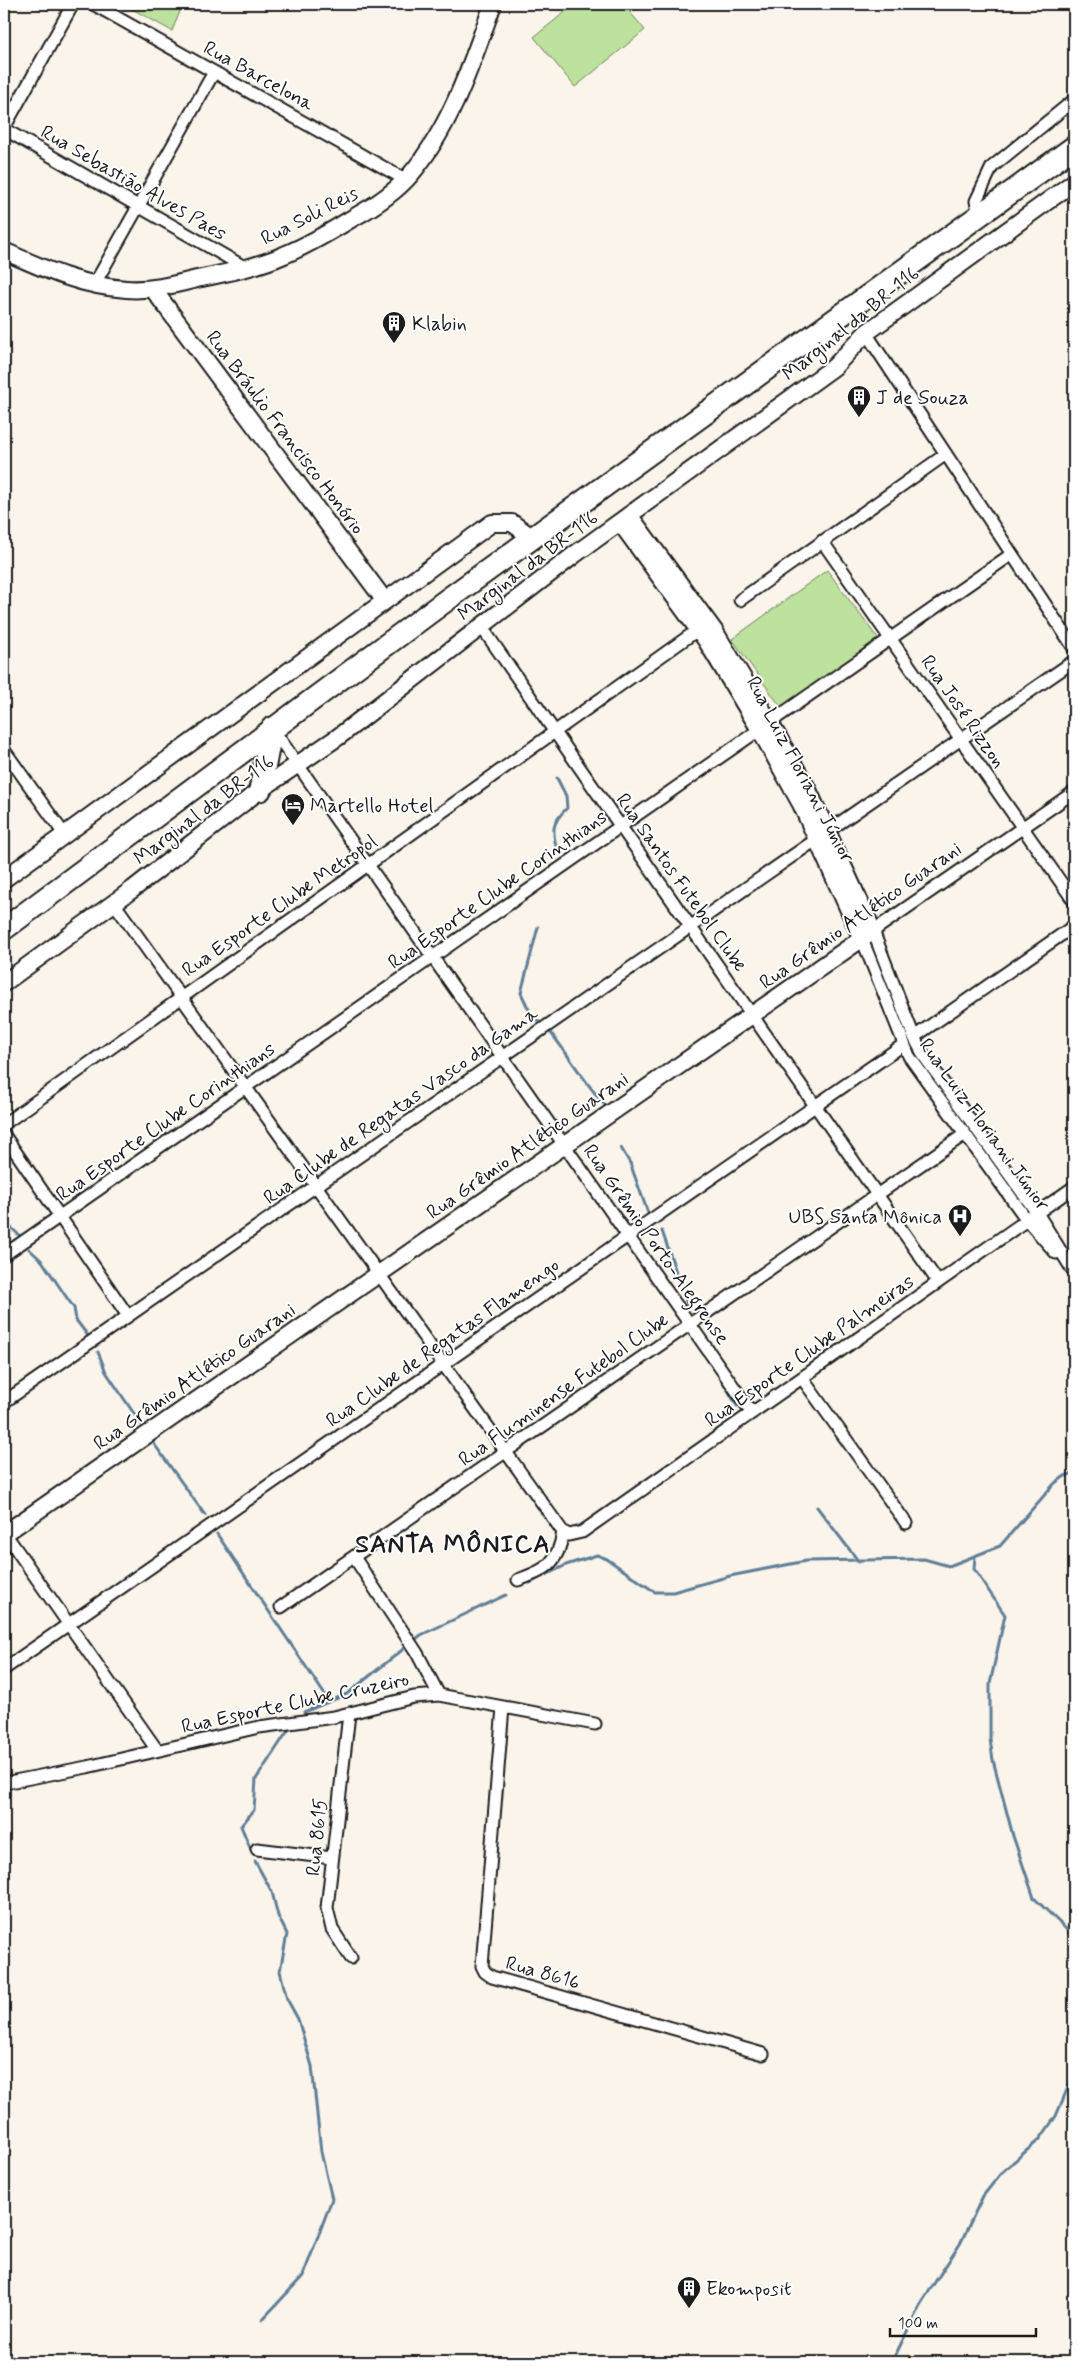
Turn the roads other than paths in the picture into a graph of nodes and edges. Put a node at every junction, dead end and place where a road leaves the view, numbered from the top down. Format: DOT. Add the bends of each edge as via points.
graph roads {
  1 [pos="73,4"];
  2 [pos="93,4"];
  3 [pos="493,4"];
  4 [pos="214,72"];
  5 [pos="1074,100"];
  6 [pos="4,128"];
  7 [pos="1074,147"];
  8 [pos="406,180"];
  9 [pos="1074,182"];
  10 [pos="138,206"];
  11 [pos="979,216"];
  12 [pos="4,251"];
  13 [pos="246,268"];
  14 [pos="94,285"];
  15 [pos="153,289"];
  16 [pos="866,333"];
  17 [pos="946,454"];
  18 [pos="624,519"];
  19 [pos="533,538"];
  20 [pos="822,541"];
  21 [pos="1012,554"];
  22 [pos="740,600"];
  23 [pos="385,601"];
  24 [pos="481,626"];
  25 [pos="699,629"];
  26 [pos="890,639"];
  27 [pos="1074,648"];
  28 [pos="1074,661"];
  29 [pos="765,726"];
  30 [pos="272,728"];
  31 [pos="556,731"];
  32 [pos="961,739"];
  33 [pos="4,750"];
  34 [pos="231,758"];
  35 [pos="297,764"];
  36 [pos="260,790"];
  37 [pos="1074,792"];
  38 [pos="620,826"];
  39 [pos="1023,828"];
  40 [pos="64,834"];
  41 [pos="822,835"];
  42 [pos="368,865"];
  43 [pos="4,878"];
  44 [pos="1074,901"];
  45 [pos="114,903"];
  46 [pos="1074,926"];
  47 [pos="690,927"];
  48 [pos="4,929"];
  49 [pos="868,935"];
  50 [pos="432,957"];
  51 [pos="4,983"];
  52 [pos="181,998"];
  53 [pos="752,1015"];
  54 [pos="914,1037"];
  55 [pos="903,1045"];
  56 [pos="502,1057"];
  57 [pos="246,1087"];
  58 [pos="815,1106"];
  59 [pos="4,1124"];
  60 [pos="965,1134"];
  61 [pos="4,1135"];
  62 [pos="564,1145"];
  63 [pos="316,1186"];
  64 [pos="1074,1187"];
  65 [pos="877,1195"];
  66 [pos="60,1217"];
  67 [pos="1032,1217"];
  68 [pos="628,1236"];
  69 [pos="4,1256"];
  70 [pos="1073,1270"];
  71 [pos="378,1274"];
  72 [pos="938,1282"];
  73 [pos="128,1316"];
  74 [pos="690,1324"];
  75 [pos="443,1364"];
  76 [pos="802,1378"];
  77 [pos="4,1402"];
  78 [pos="752,1413"];
  79 [pos="505,1452"];
  80 [pos="906,1523"];
  81 [pos="563,1532"];
  82 [pos="4,1533"];
  83 [pos="354,1557"];
  84 [pos="518,1580"];
  85 [pos="281,1607"];
  86 [pos="68,1624"];
  87 [pos="4,1670"];
  88 [pos="440,1695"];
  89 [pos="503,1707"];
  90 [pos="349,1714"];
  91 [pos="595,1724"];
  92 [pos="157,1750"];
  93 [pos="4,1783"];
  94 [pos="257,1849"];
  95 [pos="332,1858"];
  96 [pos="351,1958"];
  97 [pos="763,2054"];
  1 -- 6 [label="street"];
  2 -- 4 [label="street, Rua Barcelona"];
  3 -- 8 [label="street, Rua Soli Reis" via="451,111 424,157"];
  4 -- 8 [label="street, Rua Barcelona"];
  4 -- 10 [label="street"];
  5 -- 11 [label="street" via="992,167 976,201"];
  6 -- 10 [label="street, Rua Sebastião Alves Paes"];
  7 -- 11 [label="highway"];
  8 -- 13 [label="street, Rua Soli Reis" via="377,203 333,230 284,255"];
  9 -- 16 [label="street, Marginal da BR-116"];
  10 -- 13 [label="street, Rua Sebastião Alves Paes"];
  10 -- 14 [label="street"];
  11 -- 19 [label="highway"];
  12 -- 14 [label="street, Rua Soli Reis" via="58,275"];
  13 -- 15 [label="street, Rua Soli Reis"];
  14 -- 15 [label="street, Rua Soli Reis"];
  15 -- 23 [label="street, Rua Bráulio Francisco Honório"];
  16 -- 17 [label="street"];
  16 -- 18 [label="street, Marginal da BR-116" via="834,366"];
  17 -- 20 [label="street"];
  17 -- 21 [label="street"];
  18 -- 24 [label="street, Marginal da BR-116"];
  18 -- 25 [label="street, Rua Luiz Floriani Júnior"];
  18 -- 29 [label="street, Rua Luiz Floriani Júnior" via="715,632"];
  19 -- 23 [label="street, Marginal da BR-116" via="512,523 492,523"];
  19 -- 30 [label="highway"];
  20 -- 22 [label="street"];
  20 -- 26 [label="street, Rua José Rizzon"];
  21 -- 26 [label="street, Rua Esporte Clube Corinthians"];
  21 -- 27 [label="street"];
  23 -- 40 [label="street, Marginal da BR-116"];
  24 -- 31 [label="street, Rua Santos Futebol Clube"];
  24 -- 35 [label="street, Marginal da BR-116" via="338,737"];
  25 -- 29 [label="street, Rua Luiz Floriani Júnior"];
  25 -- 31 [label="street, Rua Esporte Clube Metropol"];
  26 -- 29 [label="street, Rua Esporte Clube Corinthians"];
  26 -- 32 [label="street, Rua José Rizzon"];
  28 -- 32 [label="street, Rua Clube de Regatas Vasco da Gama"];
  29 -- 38 [label="street, Rua Esporte Clube Corinthians"];
  29 -- 41 [label="street, Rua Luiz Floriani Júnior" via="804,783"];
  30 -- 34 [label="highway"];
  30 -- 35 [label="street, Rua Grêmio Porto-Alegrense"];
  30 -- 36 [label="highway"];
  31 -- 38 [label="street, Rua Santos Futebol Clube"];
  31 -- 42 [label="street, Rua Esporte Clube Metropol"];
  32 -- 39 [label="street, Rua José Rizzon"];
  32 -- 41 [label="street, Rua Clube de Regatas Vasco da Gama"];
  33 -- 40 [label="street"];
  34 -- 36 [label="highway" via="250,770"];
  34 -- 48 [label="highway"];
  35 -- 36 [label="street, Marginal da BR-116"];
  35 -- 42 [label="street, Rua Grêmio Porto-Alegrense"];
  36 -- 45 [label="street, Marginal da BR-116"];
  37 -- 39 [label="street, Rua Grêmio Atlético Guarani"];
  38 -- 47 [label="street, Rua Santos Futebol Clube"];
  38 -- 50 [label="street, Rua Esporte Clube Corinthians"];
  39 -- 44 [label="street, Rua José Rizzon"];
  39 -- 49 [label="street, Rua Grêmio Atlético Guarani"];
  40 -- 43 [label="street, Marginal da BR-116"];
  41 -- 47 [label="street, Rua Clube de Regatas Vasco da Gama"];
  41 -- 49 [label="street, Rua Luiz Floriani Júnior"];
  42 -- 50 [label="street, Rua Grêmio Porto-Alegrense"];
  42 -- 52 [label="street, Rua Esporte Clube Metropol"];
  45 -- 51 [label="street, Marginal da BR-116"];
  45 -- 52 [label="street"];
  46 -- 54 [label="street"];
  47 -- 53 [label="street, Rua Santos Futebol Clube"];
  47 -- 56 [label="street, Rua Clube de Regatas Vasco da Gama"];
  49 -- 53 [label="street, Rua Grêmio Atlético Guarani"];
  49 -- 54 [label="street, Rua Luiz Floriani Júnior"];
  49 -- 55 [label="street, Rua Luiz Floriani Júnior"];
  50 -- 56 [label="street, Rua Grêmio Porto-Alegrense"];
  50 -- 57 [label="street, Rua Esporte Clube Corinthians"];
  52 -- 57 [label="street"];
  52 -- 59 [label="street, Rua Esporte Clube Metropol"];
  53 -- 58 [label="street, Rua Santos Futebol Clube"];
  53 -- 62 [label="street, Rua Grêmio Atlético Guarani"];
  54 -- 67 [label="street, Rua Luiz Floriani Júnior"];
  55 -- 58 [label="street, Rua Clube de Regatas Flamengo"];
  55 -- 60 [label="street, Rua Luiz Floriani Júnior"];
  56 -- 62 [label="street, Rua Grêmio Porto-Alegrense"];
  56 -- 63 [label="street, Rua Clube de Regatas Vasco da Gama"];
  57 -- 63 [label="street"];
  57 -- 66 [label="street, Rua Esporte Clube Corinthians"];
  58 -- 65 [label="street, Rua Santos Futebol Clube"];
  58 -- 68 [label="street, Rua Clube de Regatas Flamengo"];
  60 -- 65 [label="street, Rua Fluminense Futebol Clube"];
  60 -- 67 [label="street, Rua Luiz Floriani Júnior"];
  61 -- 66 [label="street"];
  62 -- 68 [label="street, Rua Grêmio Porto-Alegrense"];
  62 -- 71 [label="street, Rua Grêmio Atlético Guarani"];
  63 -- 71 [label="street"];
  63 -- 73 [label="street, Rua Clube de Regatas Vasco da Gama"];
  64 -- 67 [label="street, Rua Esporte Clube Palmeiras"];
  65 -- 72 [label="street, Rua Santos Futebol Clube"];
  65 -- 74 [label="street, Rua Fluminense Futebol Clube"];
  66 -- 69 [label="street, Rua Esporte Clube Corinthians"];
  66 -- 73 [label="street"];
  67 -- 70 [label="street, Rua Luiz Floriani Júnior"];
  67 -- 72 [label="street, Rua Esporte Clube Palmeiras"];
  68 -- 74 [label="street, Rua Grêmio Porto-Alegrense"];
  68 -- 75 [label="street, Rua Clube de Regatas Flamengo"];
  71 -- 75 [label="street"];
  71 -- 82 [label="street, Rua Grêmio Atlético Guarani"];
  72 -- 76 [label="street, Rua Esporte Clube Palmeiras"];
  73 -- 77 [label="street, Rua Clube de Regatas Vasco da Gama"];
  74 -- 78 [label="street, Rua Grêmio Porto-Alegrense"];
  74 -- 79 [label="street, Rua Fluminense Futebol Clube"];
  75 -- 79 [label="street"];
  75 -- 86 [label="street, Rua Clube de Regatas Flamengo"];
  76 -- 78 [label="street, Rua Esporte Clube Palmeiras"];
  76 -- 80 [label="street"];
  78 -- 81 [label="street, Rua Esporte Clube Palmeiras" via="582,1532 575,1535"];
  79 -- 81 [label="street"];
  79 -- 83 [label="street, Rua Fluminense Futebol Clube"];
  81 -- 84 [label="street" via="552,1562"];
  82 -- 86 [label="street"];
  83 -- 85 [label="street, Rua Fluminense Futebol Clube"];
  83 -- 88 [label="street" via="417,1653"];
  86 -- 87 [label="street, Rua Clube de Regatas Flamengo"];
  86 -- 92 [label="street"];
  88 -- 89 [label="street, Rua Esporte Clube Cruzeiro"];
  88 -- 90 [label="street, Rua Esporte Clube Cruzeiro" via="414,1697"];
  89 -- 91 [label="street, Rua Esporte Clube Cruzeiro"];
  89 -- 97 [label="street, Rua 8616" via="482,1966 485,1972 492,1977"];
  90 -- 92 [label="street, Rua Esporte Clube Cruzeiro" via="276,1724"];
  90 -- 95 [label="street, Rua 8615"];
  92 -- 93 [label="street, Rua Esporte Clube Cruzeiro"];
  94 -- 95 [label="street"];
  95 -- 96 [label="street, Rua 8615" via="327,1908 329,1920 337,1939"];
}
